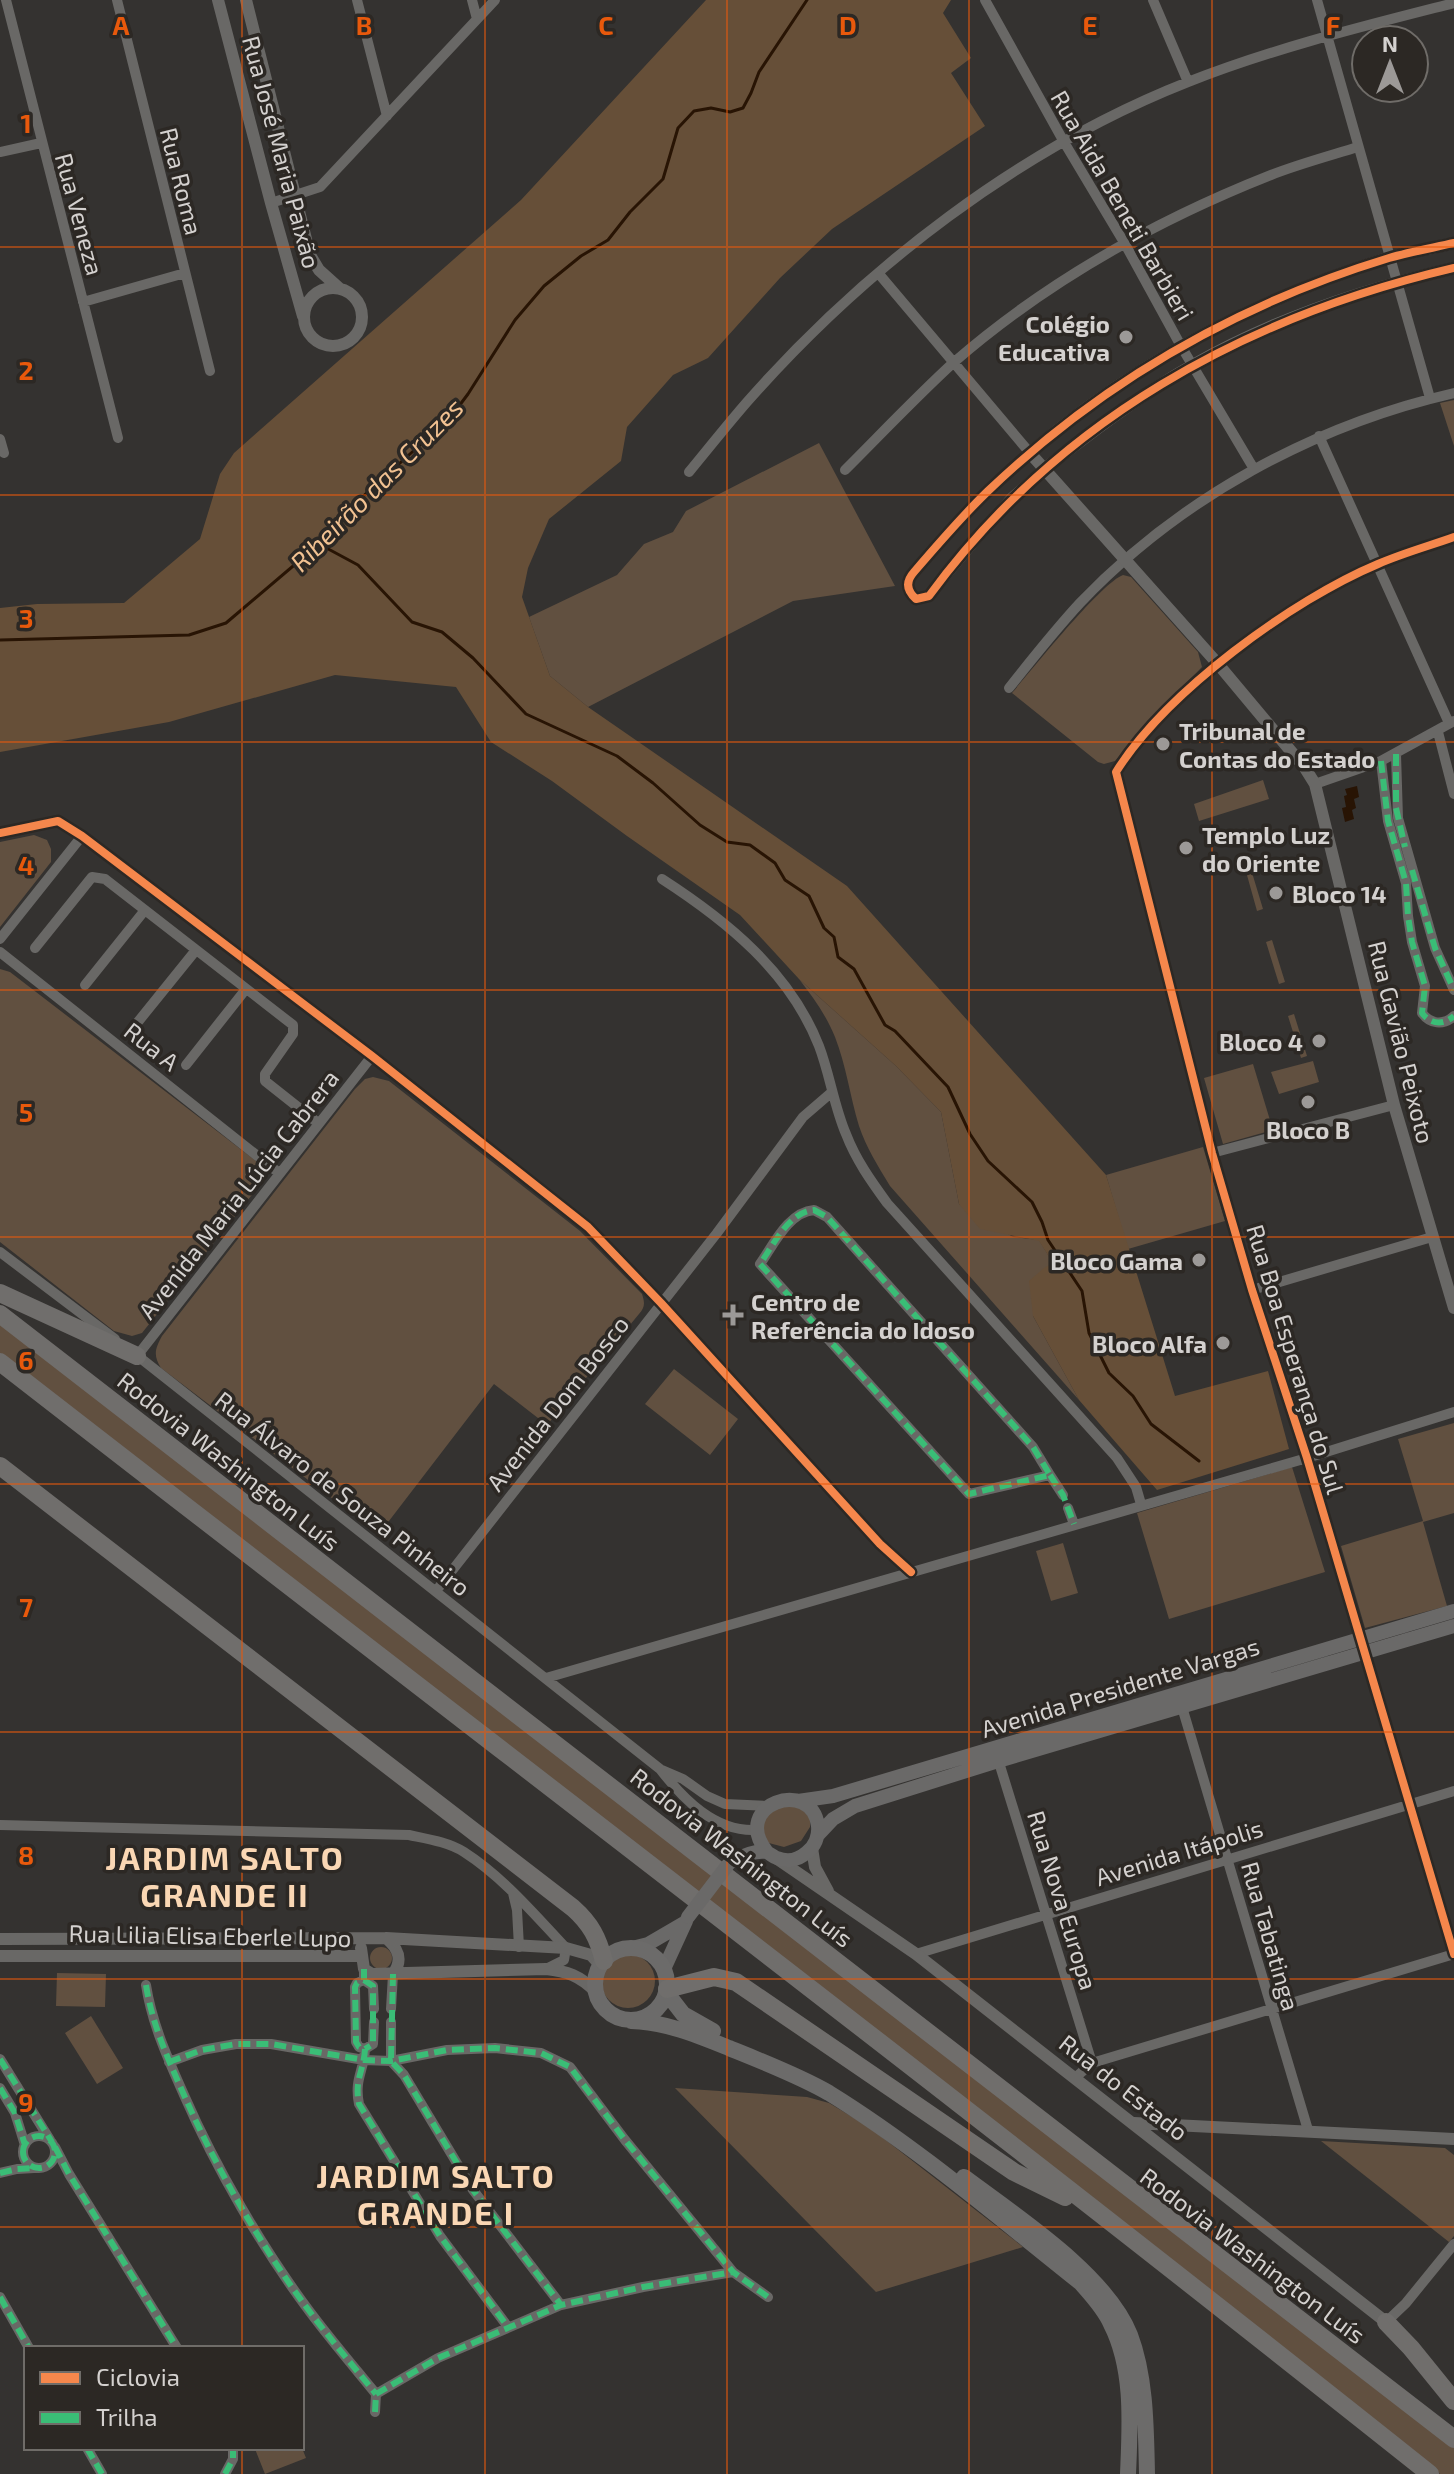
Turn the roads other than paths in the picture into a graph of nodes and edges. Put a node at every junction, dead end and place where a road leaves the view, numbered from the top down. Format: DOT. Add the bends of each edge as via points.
graph roads {
  1 [pos="6,0"];
  2 [pos="117,0"];
  3 [pos="218,0"];
  4 [pos="246,0"];
  5 [pos="357,0"];
  6 [pos="472,0"];
  7 [pos="495,0"];
  8 [pos="985,0"];
  9 [pos="1153,0"];
  10 [pos="1317,0"];
  11 [pos="1454,3"];
  12 [pos="477,19"];
  13 [pos="1327,35"];
  14 [pos="1188,82"];
  15 [pos="387,116"];
  16 [pos="1064,142"];
  17 [pos="41,143"];
  18 [pos="1358,147"];
  19 [pos="0,152"];
  20 [pos="295,195"];
  21 [pos="271,203"];
  22 [pos="1454,243"];
  23 [pos="1125,244"];
  24 [pos="1391,258"];
  25 [pos="1454,268"];
  26 [pos="185,273"];
  27 [pos="879,274"];
  28 [pos="1396,281"];
  29 [pos="339,288"];
  30 [pos="83,302"];
  31 [pos="303,316"];
  32 [pos="1181,346"];
  33 [pos="953,364"];
  34 [pos="1192,365"];
  35 [pos="210,371"];
  36 [pos="1454,393"];
  37 [pos="1430,398"];
  38 [pos="1319,436"];
  39 [pos="118,438"];
  40 [pos="0,439"];
  41 [pos="4,453"];
  42 [pos="1030,453"];
  43 [pos="1044,469"];
  44 [pos="1254,469"];
  45 [pos="845,470"];
  46 [pos="689,472"];
  47 [pos="1454,537"];
  48 [pos="1126,560"];
  49 [pos="1378,564"];
  50 [pos="1218,664"];
  51 [pos="1009,688"];
  52 [pos="1452,722"];
  53 [pos="1438,732"];
  54 [pos="1396,754"];
  55 [pos="1381,761"];
  56 [pos="1315,784"];
  57 [pos="1454,794"];
  58 [pos="1393,819"];
  59 [pos="0,833"];
  60 [pos="82,836"];
  61 [pos="662,879"];
  62 [pos="1410,882"];
  63 [pos="145,910"];
  64 [pos="0,939"];
  65 [pos="35,948"];
  66 [pos="196,950"];
  67 [pos="0,952"];
  68 [pos="85,985"];
  69 [pos="246,989"];
  70 [pos="1454,990"];
  71 [pos="1454,1016"];
  72 [pos="133,1028"];
  73 [pos="372,1056"];
  74 [pos="186,1065"];
  75 [pos="832,1092"];
  76 [pos="1394,1105"];
  77 [pos="318,1123"];
  78 [pos="1212,1153"];
  79 [pos="279,1173"];
  80 [pos="1432,1237"];
  81 [pos="0,1252"];
  82 [pos="1252,1290"];
  83 [pos="0,1293"];
  84 [pos="661,1303"];
  85 [pos="1454,1308"];
  86 [pos="0,1314"];
  87 [pos="137,1356"];
  88 [pos="0,1362"];
  89 [pos="1454,1412"];
  90 [pos="1307,1458"];
  91 [pos="0,1466"];
  92 [pos="1050,1475"];
  93 [pos="1063,1495"];
  94 [pos="1141,1504"];
  95 [pos="1068,1508"];
  96 [pos="1074,1524"];
  97 [pos="911,1572"];
  98 [pos="436,1591"];
  99 [pos="1454,1611"];
  100 [pos="1454,1626"];
  101 [pos="1363,1645"];
  102 [pos="546,1678"];
  103 [pos="1182,1707"];
  104 [pos="996,1754"];
  105 [pos="660,1769"];
  106 [pos="1454,1791"];
  107 [pos="798,1801"];
  108 [pos="1410,1803"];
  109 [pos="768,1806"];
  110 [pos="0,1825"];
  111 [pos="756,1832"];
  112 [pos="814,1842"];
  113 [pos="771,1855"];
  114 [pos="1228,1858"];
  115 [pos="729,1864"];
  116 [pos="512,1891"];
  117 [pos="830,1894"];
  118 [pos="1047,1913"];
  119 [pos="686,1920"];
  120 [pos="189,1938"];
  121 [pos="363,1938"];
  122 [pos="386,1938"];
  123 [pos="0,1939"];
  124 [pos="519,1947"];
  125 [pos="566,1948"];
  126 [pos="628,1949"];
  127 [pos="916,1954"];
  128 [pos="1454,1954"];
  129 [pos="0,1956"];
  130 [pos="188,1956"];
  131 [pos="602,1963"];
  132 [pos="363,1968"];
  133 [pos="546,1969"];
  134 [pos="664,1969"];
  135 [pos="393,1974"];
  136 [pos="146,1985"];
  137 [pos="595,1991"];
  138 [pos="667,1991"];
  139 [pos="1271,2008"];
  140 [pos="374,2009"];
  141 [pos="391,2009"];
  142 [pos="631,2021"];
  143 [pos="374,2022"];
  144 [pos="391,2022"];
  145 [pos="364,2055"];
  146 [pos="0,2059"];
  147 [pos="391,2061"];
  148 [pos="169,2062"];
  149 [pos="1092,2063"];
  150 [pos="1076,2077"];
  151 [pos="0,2088"];
  152 [pos="1133,2123"];
  153 [pos="1308,2130"];
  154 [pos="1451,2141"];
  155 [pos="53,2144"];
  156 [pos="24,2148"];
  157 [pos="41,2168"];
  158 [pos="3,2172"];
  159 [pos="69,2174"];
  160 [pos="1095,2211"];
  161 [pos="1454,2244"];
  162 [pos="733,2272"];
  163 [pos="0,2297"];
  164 [pos="768,2297"];
  165 [pos="561,2305"];
  166 [pos="1386,2322"];
  167 [pos="508,2327"];
  168 [pos="28,2346"];
  169 [pos="176,2346"];
  170 [pos="376,2394"];
  171 [pos="1454,2401"];
  172 [pos="375,2412"];
  173 [pos="1454,2439"];
  174 [pos="88,2450"];
  175 [pos="233,2450"];
  176 [pos="102,2474"];
  177 [pos="225,2474"];
  178 [pos="1128,2474"];
  179 [pos="1147,2474"];
  180 [pos="1430,2474"];
  1 -- 17 [label="street, Rua Veneza"];
  2 -- 26 [label="street, Rua Roma"];
  3 -- 21 [label="street, Rua José Maria Paixão"];
  4 -- 20 [label="street, Rua José Maria Paixão"];
  5 -- 15 [label="street"];
  6 -- 12 [label="street"];
  7 -- 12 [label="street"];
  8 -- 16 [label="street, Rua Aida Beneti Barbieri"];
  9 -- 14 [label="street"];
  10 -- 13 [label="street"];
  11 -- 13 [label="street"];
  12 -- 15 [label="street"];
  13 -- 14 [label="street"];
  13 -- 18 [label="street"];
  14 -- 16 [label="street"];
  15 -- 20 [label="street" via="320,187"];
  16 -- 23 [label="street, Rua Aida Beneti Barbieri"];
  16 -- 27 [label="street" via="937,225"];
  17 -- 19 [label="street"];
  17 -- 30 [label="street, Rua Veneza"];
  18 -- 23 [label="street" via="1274,173"];
  18 -- 24 [label="street"];
  20 -- 21 [label="street"];
  20 -- 29 [label="street, Rua José Maria Paixão" via="310,255"];
  21 -- 31 [label="street, Rua José Maria Paixão"];
  22 -- 24 [label="street"];
  23 -- 32 [label="street, Rua Aida Beneti Barbieri"];
  23 -- 33 [label="street" via="1007,320"];
  24 -- 28 [label="street"];
  24 -- 32 [label="street" via="1291,293"];
  25 -- 28 [label="street"];
  26 -- 30 [label="street"];
  26 -- 35 [label="street, Rua Roma"];
  27 -- 33 [label="street"];
  27 -- 46 [label="street" via="768,380"];
  28 -- 34 [label="street" via="1289,318"];
  28 -- 37 [label="street"];
  29 -- 31 [label="street" via="315,294"];
  29 -- 31 [label="street" via="357,300 361,310 358,331 350,340 341,345 319,343"];
  30 -- 39 [label="street, Rua Veneza"];
  32 -- 34 [label="street, Rua Aida Beneti Barbieri"];
  32 -- 42 [label="street"];
  33 -- 42 [label="street"];
  33 -- 45 [label="street"];
  34 -- 43 [label="street"];
  34 -- 44 [label="street, Rua Aida Beneti Barbieri"];
  36 -- 37 [label="street"];
  37 -- 38 [label="street"];
  38 -- 44 [label="street"];
  38 -- 49 [label="street"];
  40 -- 41 [label="street"];
  42 -- 43 [label="street"];
  42 -- 43 [label="street" via="987,491 914,572 908,584 916,599 929,596 1011,498"];
  43 -- 48 [label="street"];
  44 -- 48 [label="street" via="1184,513"];
  47 -- 49 [label="street"];
  48 -- 50 [label="street"];
  48 -- 51 [label="street" via="1082,601"];
  49 -- 50 [label="street" via="1294,607"];
  49 -- 52 [label="street"];
  50 -- 56 [label="street"];
  50 -- 78 [label="street, Rua Boa Esperança do Sul" via="1131,747 1116,772"];
  52 -- 53 [label="street"];
  53 -- 54 [label="street"];
  53 -- 57 [label="street"];
  54 -- 55 [label="street"];
  54 -- 58 [label="street"];
  55 -- 56 [label="street"];
  55 -- 58 [label="street"];
  56 -- 76 [label="street, Rua Gavião Peixoto"];
  58 -- 62 [label="street"];
  59 -- 60 [label="street" via="58,821"];
  60 -- 64 [label="street"];
  60 -- 73 [label="street"];
  61 -- 75 [label="street" via="751,946 791,994 819,1047"];
  62 -- 70 [label="street"];
  62 -- 71 [label="street" via="1410,929 1425,986 1422,1013 1436,1023"];
  63 -- 65 [label="street" via="105,879 92,877"];
  63 -- 66 [label="street"];
  63 -- 68 [label="street"];
  66 -- 69 [label="street"];
  66 -- 72 [label="street"];
  67 -- 79 [label="street, Rua A"];
  69 -- 74 [label="street"];
  69 -- 77 [label="street" via="294,1029 265,1081"];
  73 -- 77 [label="street, Avenida Maria Lúcia Cabrera"];
  73 -- 84 [label="street" via="588,1227"];
  75 -- 84 [label="street, Avenida Dom Bosco" via="803,1117"];
  75 -- 94 [label="street" via="862,1169 887,1203 1117,1458"];
  76 -- 78 [label="street"];
  76 -- 80 [label="street, Rua Gavião Peixoto"];
  77 -- 79 [label="street, Avenida Maria Lúcia Cabrera"];
  78 -- 82 [label="street, Rua Boa Esperança do Sul"];
  79 -- 87 [label="street, Avenida Maria Lúcia Cabrera"];
  80 -- 82 [label="street"];
  80 -- 85 [label="street, Rua Gavião Peixoto"];
  81 -- 87 [label="street, Rua Álvaro de Souza Pinheiro"];
  82 -- 90 [label="street, Rua Boa Esperança do Sul"];
  83 -- 87 [label="highway"];
  84 -- 97 [label="street"];
  84 -- 98 [label="street, Avenida Dom Bosco"];
  86 -- 173 [label="highway, Rodovia Washington Luís"];
  87 -- 98 [label="street, Rua Álvaro de Souza Pinheiro"];
  88 -- 160 [label="highway"];
  89 -- 90 [label="street"];
  90 -- 94 [label="street"];
  90 -- 101 [label="street, Rua Boa Esperança do Sul"];
  91 -- 131 [label="highway" via="573,1908 594,1931"];
  92 -- 92 [label="street" via="1033,1447 827,1217 814,1210 793,1218 760,1264 969,1494"];
  92 -- 93 [label="street"];
  94 -- 96 [label="street"];
  95 -- 96 [label="street"];
  96 -- 97 [label="street"];
  97 -- 102 [label="street"];
  98 -- 102 [label="street, Rua Álvaro de Souza Pinheiro"];
  99 -- 101 [label="main road, Avenida Presidente Vargas"];
  100 -- 101 [label="main road, Avenida Presidente Vargas"];
  101 -- 103 [label="main road, Avenida Presidente Vargas"];
  101 -- 104 [label="main road, Avenida Presidente Vargas"];
  101 -- 108 [label="street, Rua Boa Esperança do Sul"];
  102 -- 105 [label="street, Rua Álvaro de Souza Pinheiro"];
  103 -- 104 [label="main road, Avenida Presidente Vargas"];
  103 -- 114 [label="street, Rua Tabatinga"];
  104 -- 107 [label="main road, Avenida Presidente Vargas"];
  104 -- 112 [label="main road, Avenida Presidente Vargas" via="855,1806 833,1819"];
  104 -- 118 [label="street, Rua Nova Europa"];
  105 -- 109 [label="street, Rua Álvaro de Souza Pinheiro" via="725,1804"];
  105 -- 111 [label="street, Rua Álvaro de Souza Pinheiro" via="707,1815 731,1828"];
  106 -- 108 [label="street, Avenida Itápolis"];
  107 -- 109 [label="main road"];
  107 -- 112 [label="main road" via="817,1822"];
  108 -- 114 [label="street, Avenida Itápolis"];
  108 -- 128 [label="street, Rua Boa Esperança do Sul"];
  109 -- 111 [label="main road"];
  110 -- 116 [label="street" via="409,1835 464,1852"];
  111 -- 113 [label="main road"];
  111 -- 115 [label="main road"];
  112 -- 113 [label="main road" via="796,1859"];
  112 -- 117 [label="street" via="815,1867"];
  113 -- 115 [label="main road" via="743,1856"];
  113 -- 117 [label="street, Rua do Estado"];
  114 -- 118 [label="street, Avenida Itápolis"];
  114 -- 139 [label="street, Rua Tabatinga"];
  115 -- 119 [label="main road, bridge"];
  116 -- 124 [label="street"];
  116 -- 125 [label="street"];
  117 -- 127 [label="street, Rua do Estado"];
  118 -- 127 [label="street, Avenida Itápolis"];
  118 -- 149 [label="street, Rua Nova Europa"];
  119 -- 126 [label="main road" via="648,1944"];
  119 -- 134 [label="main road"];
  120 -- 121 [label="street, Rua Lilia Elisa Eberle Lupo"];
  120 -- 123 [label="street, Rua Lilia Elisa Eberle Lupo"];
  120 -- 130 [label="street"];
  121 -- 122 [label="street"];
  121 -- 132 [label="street"];
  122 -- 124 [label="street, Rua Lilia Elisa Eberle Lupo"];
  122 -- 135 [label="street" via="399,1953"];
  124 -- 125 [label="street, Rua Lilia Elisa Eberle Lupo"];
  125 -- 131 [label="street, Rua Lilia Elisa Eberle Lupo"];
  125 -- 133 [label="street" via="564,1960"];
  126 -- 131 [label="highway"];
  126 -- 134 [label="highway" via="652,1955"];
  127 -- 150 [label="street, Rua do Estado"];
  128 -- 139 [label="street"];
  129 -- 130 [label="street, Rua Lilia Elisa Eberle Lupo"];
  130 -- 132 [label="street, Rua Lilia Elisa Eberle Lupo"];
  131 -- 137 [label="highway"];
  132 -- 135 [label="street, Rua Lilia Elisa Eberle Lupo" via="372,1974"];
  132 -- 140 [label="street" via="373,1986"];
  132 -- 145 [label="street" via="355,1987 356,2042"];
  133 -- 135 [label="street, Rua Lilia Elisa Eberle Lupo"];
  133 -- 137 [label="street, Rua Lilia Elisa Eberle Lupo" via="572,1973"];
  134 -- 138 [label="highway"];
  135 -- 141 [label="street"];
  136 -- 148 [label="street"];
  137 -- 142 [label="highway" via="608,2012"];
  138 -- 142 [label="highway" via="654,2013"];
  138 -- 160 [label="highway" via="714,1977 736,1982 1014,2172"];
  138 -- 179 [label="highway" via="697,2024 809,2072 881,2115 1046,2239 1106,2294 1137,2358"];
  139 -- 149 [label="street"];
  139 -- 153 [label="street, Rua Tabatinga"];
  142 -- 178 [label="highway" via="684,2030 827,2092 903,2143 1081,2283 1098,2302 1120,2346 1128,2395"];
  143 -- 145 [label="street" via="373,2044"];
  144 -- 147 [label="street"];
  145 -- 147 [label="street"];
  145 -- 148 [label="street" via="236,2044"];
  145 -- 167 [label="street" via="357,2078 359,2104 440,2236"];
  146 -- 155 [label="street"];
  147 -- 162 [label="street" via="495,2048 541,2053 570,2067"];
  147 -- 165 [label="street" via="473,2190"];
  148 -- 170 [label="street" via="249,2219 309,2311"];
  149 -- 150 [label="street"];
  150 -- 152 [label="street, Rua do Estado"];
  151 -- 156 [label="street" via="15,2113"];
  152 -- 153 [label="street"];
  152 -- 166 [label="street, Rua do Estado"];
  153 -- 154 [label="street"];
  155 -- 156 [label="street" via="41,2136"];
  155 -- 157 [label="street" via="54,2160"];
  155 -- 159 [label="street"];
  156 -- 157 [label="street" via="27,2163"];
  156 -- 158 [label="street" via="14,2166"];
  157 -- 158 [label="street"];
  157 -- 159 [label="street"];
  159 -- 169 [label="street"];
  160 -- 180 [label="highway"];
  161 -- 166 [label="street"];
  162 -- 164 [label="street"];
  162 -- 165 [label="street"];
  163 -- 168 [label="street"];
  165 -- 167 [label="street"];
  166 -- 171 [label="highway"];
  167 -- 170 [label="street" via="438,2358"];
  170 -- 172 [label="street"];
  174 -- 176 [label="street"];
  175 -- 177 [label="street"];
}
